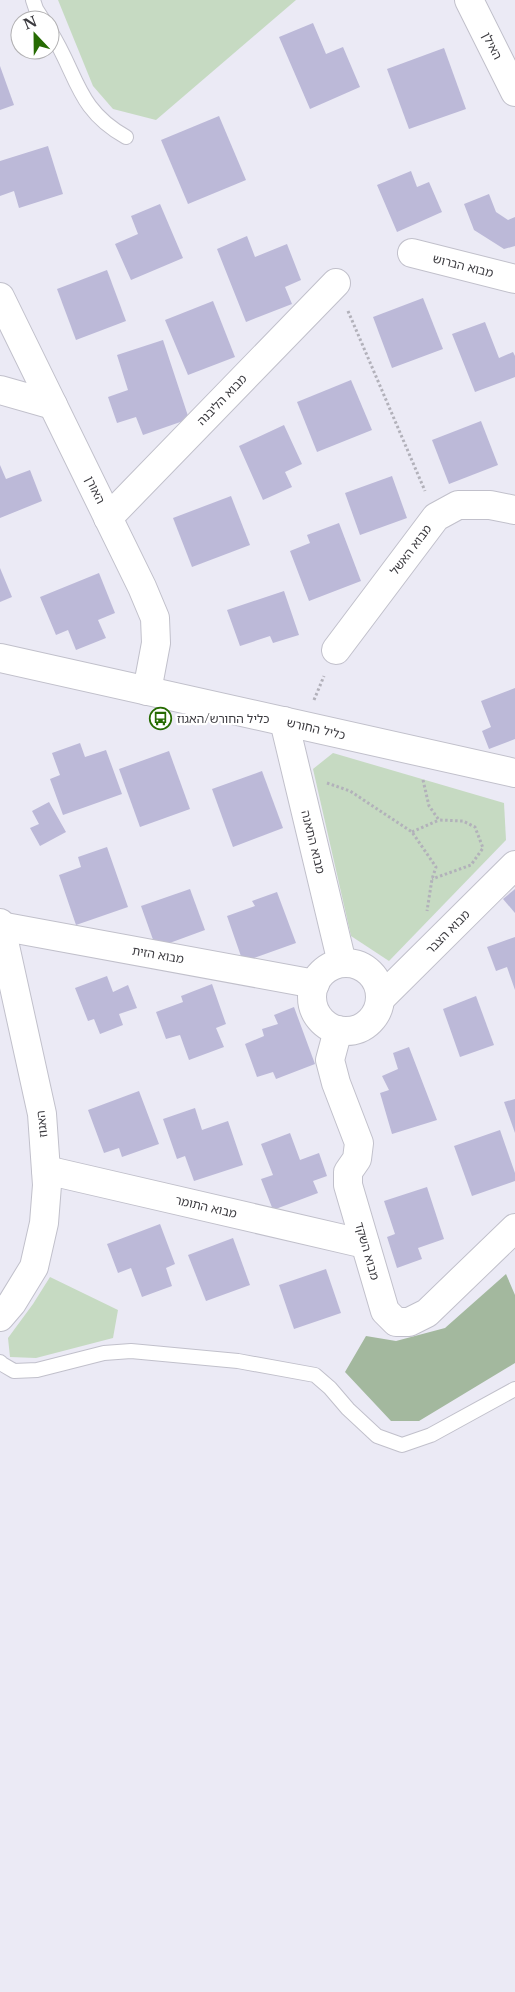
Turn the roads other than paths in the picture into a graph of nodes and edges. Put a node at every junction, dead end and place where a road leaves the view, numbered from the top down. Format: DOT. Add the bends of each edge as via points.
graph roads {
  1 [pos="469,0"];
  2 [pos="60,52"];
  3 [pos="515,92"];
  4 [pos="126,137"];
  5 [pos="412,253"];
  6 [pos="515,279"];
  7 [pos="336,283"];
  8 [pos="0,297"];
  9 [pos="0,390"];
  10 [pos="53,405"];
  11 [pos="515,510"];
  12 [pos="108,518"];
  13 [pos="336,650"];
  14 [pos="0,658"];
  15 [pos="147,691"];
  16 [pos="293,724"];
  17 [pos="515,773"];
  18 [pos="515,865"];
  19 [pos="0,924"];
  20 [pos="342,963"];
  21 [pos="315,984"];
  22 [pos="380,999"];
  23 [pos="338,1030"];
  24 [pos="46,1170"];
  25 [pos="515,1228"];
  26 [pos="365,1244"];
  27 [pos="0,1317"];
  28 [pos="0,1362"];
  29 [pos="515,1389"];
  1 -- 3 [label="street, האילן"];
  2 -- 4 [label="lane" via="81,95 95,115"];
  5 -- 6 [label="street, מבוא הברוש"];
  7 -- 12 [label="street, מבוא הליבנה"];
  8 -- 10 [label="street, האורן"];
  9 -- 10 [label="street"];
  10 -- 12 [label="street, האורן"];
  11 -- 13 [label="street, מבוא האשל" via="458,504 436,517"];
  12 -- 15 [label="street, האורן" via="154,618 156,643"];
  14 -- 15 [label="street, כליל החורש"];
  15 -- 16 [label="street, כליל החורש"];
  16 -- 17 [label="street, כליל החורש"];
  16 -- 20 [label="street, מבוא התאנה" via="296,771"];
  18 -- 22 [label="street, מבוא הצבר"];
  19 -- 21 [label="street, מבוא הזית"];
  19 -- 24 [label="street, האגוז" via="42,1114"];
  20 -- 21 [label="street" via="321,974"];
  20 -- 22 [label="street" via="365,969 376,982"];
  21 -- 23 [label="street" via="312,995 316,1012 327,1025"];
  22 -- 23 [label="street" via="373,1017 364,1026"];
  23 -- 26 [label="street, מבוא השקד" via="330,1060 359,1143 357,1159 348,1172 348,1185"];
  24 -- 26 [label="street, מבוא התומר"];
  24 -- 27 [label="street, האגוז" via="44,1223 34,1267 12,1304"];
  25 -- 26 [label="street, מבוא השקד" via="427,1312 409,1322 396,1322 385,1310"];
  28 -- 29 [label="lane" via="14,1371 37,1370 104,1353 131,1351 238,1361 316,1375 377,1436 402,1445 431,1434"];
}
